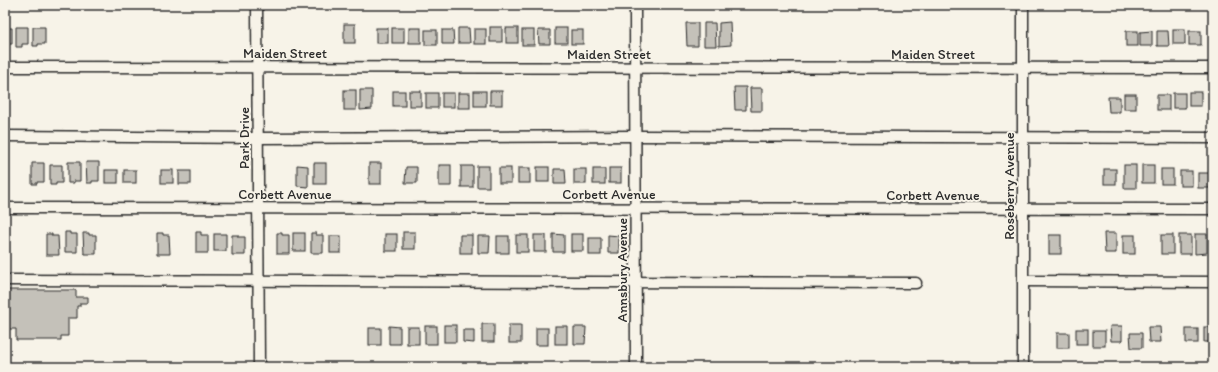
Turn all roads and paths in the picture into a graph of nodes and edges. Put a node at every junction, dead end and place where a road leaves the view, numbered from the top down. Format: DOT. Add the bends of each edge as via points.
graph roads {
  1 [pos="257,5"];
  2 [pos="635,5"];
  3 [pos="1023,5"];
  4 [pos="5,67"];
  5 [pos="257,67"];
  6 [pos="636,68"];
  7 [pos="1023,68"];
  8 [pos="1213,68"];
  9 [pos="5,136"];
  10 [pos="636,136"];
  11 [pos="258,138"];
  12 [pos="1023,138"];
  13 [pos="1213,138"];
  14 [pos="5,208"];
  15 [pos="258,208"];
  16 [pos="636,208"];
  17 [pos="1023,209"];
  18 [pos="1213,209"];
  19 [pos="5,280"];
  20 [pos="258,280"];
  21 [pos="636,281"];
  22 [pos="1024,281"];
  23 [pos="1213,282"];
  24 [pos="916,283"];
  25 [pos="259,367"];
  26 [pos="636,367"];
  27 [pos="1024,367"];
  1 -- 5 [label="street, Park Drive"];
  2 -- 6 [label="street, Annsbury Avenue"];
  3 -- 7 [label="street, Roseberry Avenue"];
  4 -- 5 [label="street, Maiden Street"];
  5 -- 6 [label="street, Maiden Street"];
  5 -- 11 [label="street, Park Drive"];
  6 -- 7 [label="street, Maiden Street"];
  6 -- 10 [label="street, Annsbury Avenue"];
  7 -- 8 [label="street, Maiden Street"];
  7 -- 12 [label="street, Roseberry Avenue"];
  9 -- 11 [label="street"];
  10 -- 11 [label="street"];
  10 -- 12 [label="street"];
  10 -- 16 [label="street, Annsbury Avenue"];
  11 -- 15 [label="street, Park Drive"];
  12 -- 13 [label="street"];
  12 -- 17 [label="street, Roseberry Avenue"];
  14 -- 15 [label="street, Corbett Avenue"];
  15 -- 16 [label="street, Corbett Avenue"];
  15 -- 20 [label="street, Park Drive"];
  16 -- 17 [label="street, Corbett Avenue"];
  16 -- 21 [label="street, Annsbury Avenue"];
  17 -- 18 [label="street, Corbett Avenue"];
  17 -- 22 [label="street, Roseberry Avenue"];
  19 -- 20 [label="street"];
  20 -- 21 [label="street"];
  20 -- 25 [label="street, Park Drive"];
  21 -- 24 [label="street"];
  21 -- 26 [label="street, Annsbury Avenue"];
  22 -- 23 [label="street"];
  22 -- 27 [label="street, Roseberry Avenue"];
}
